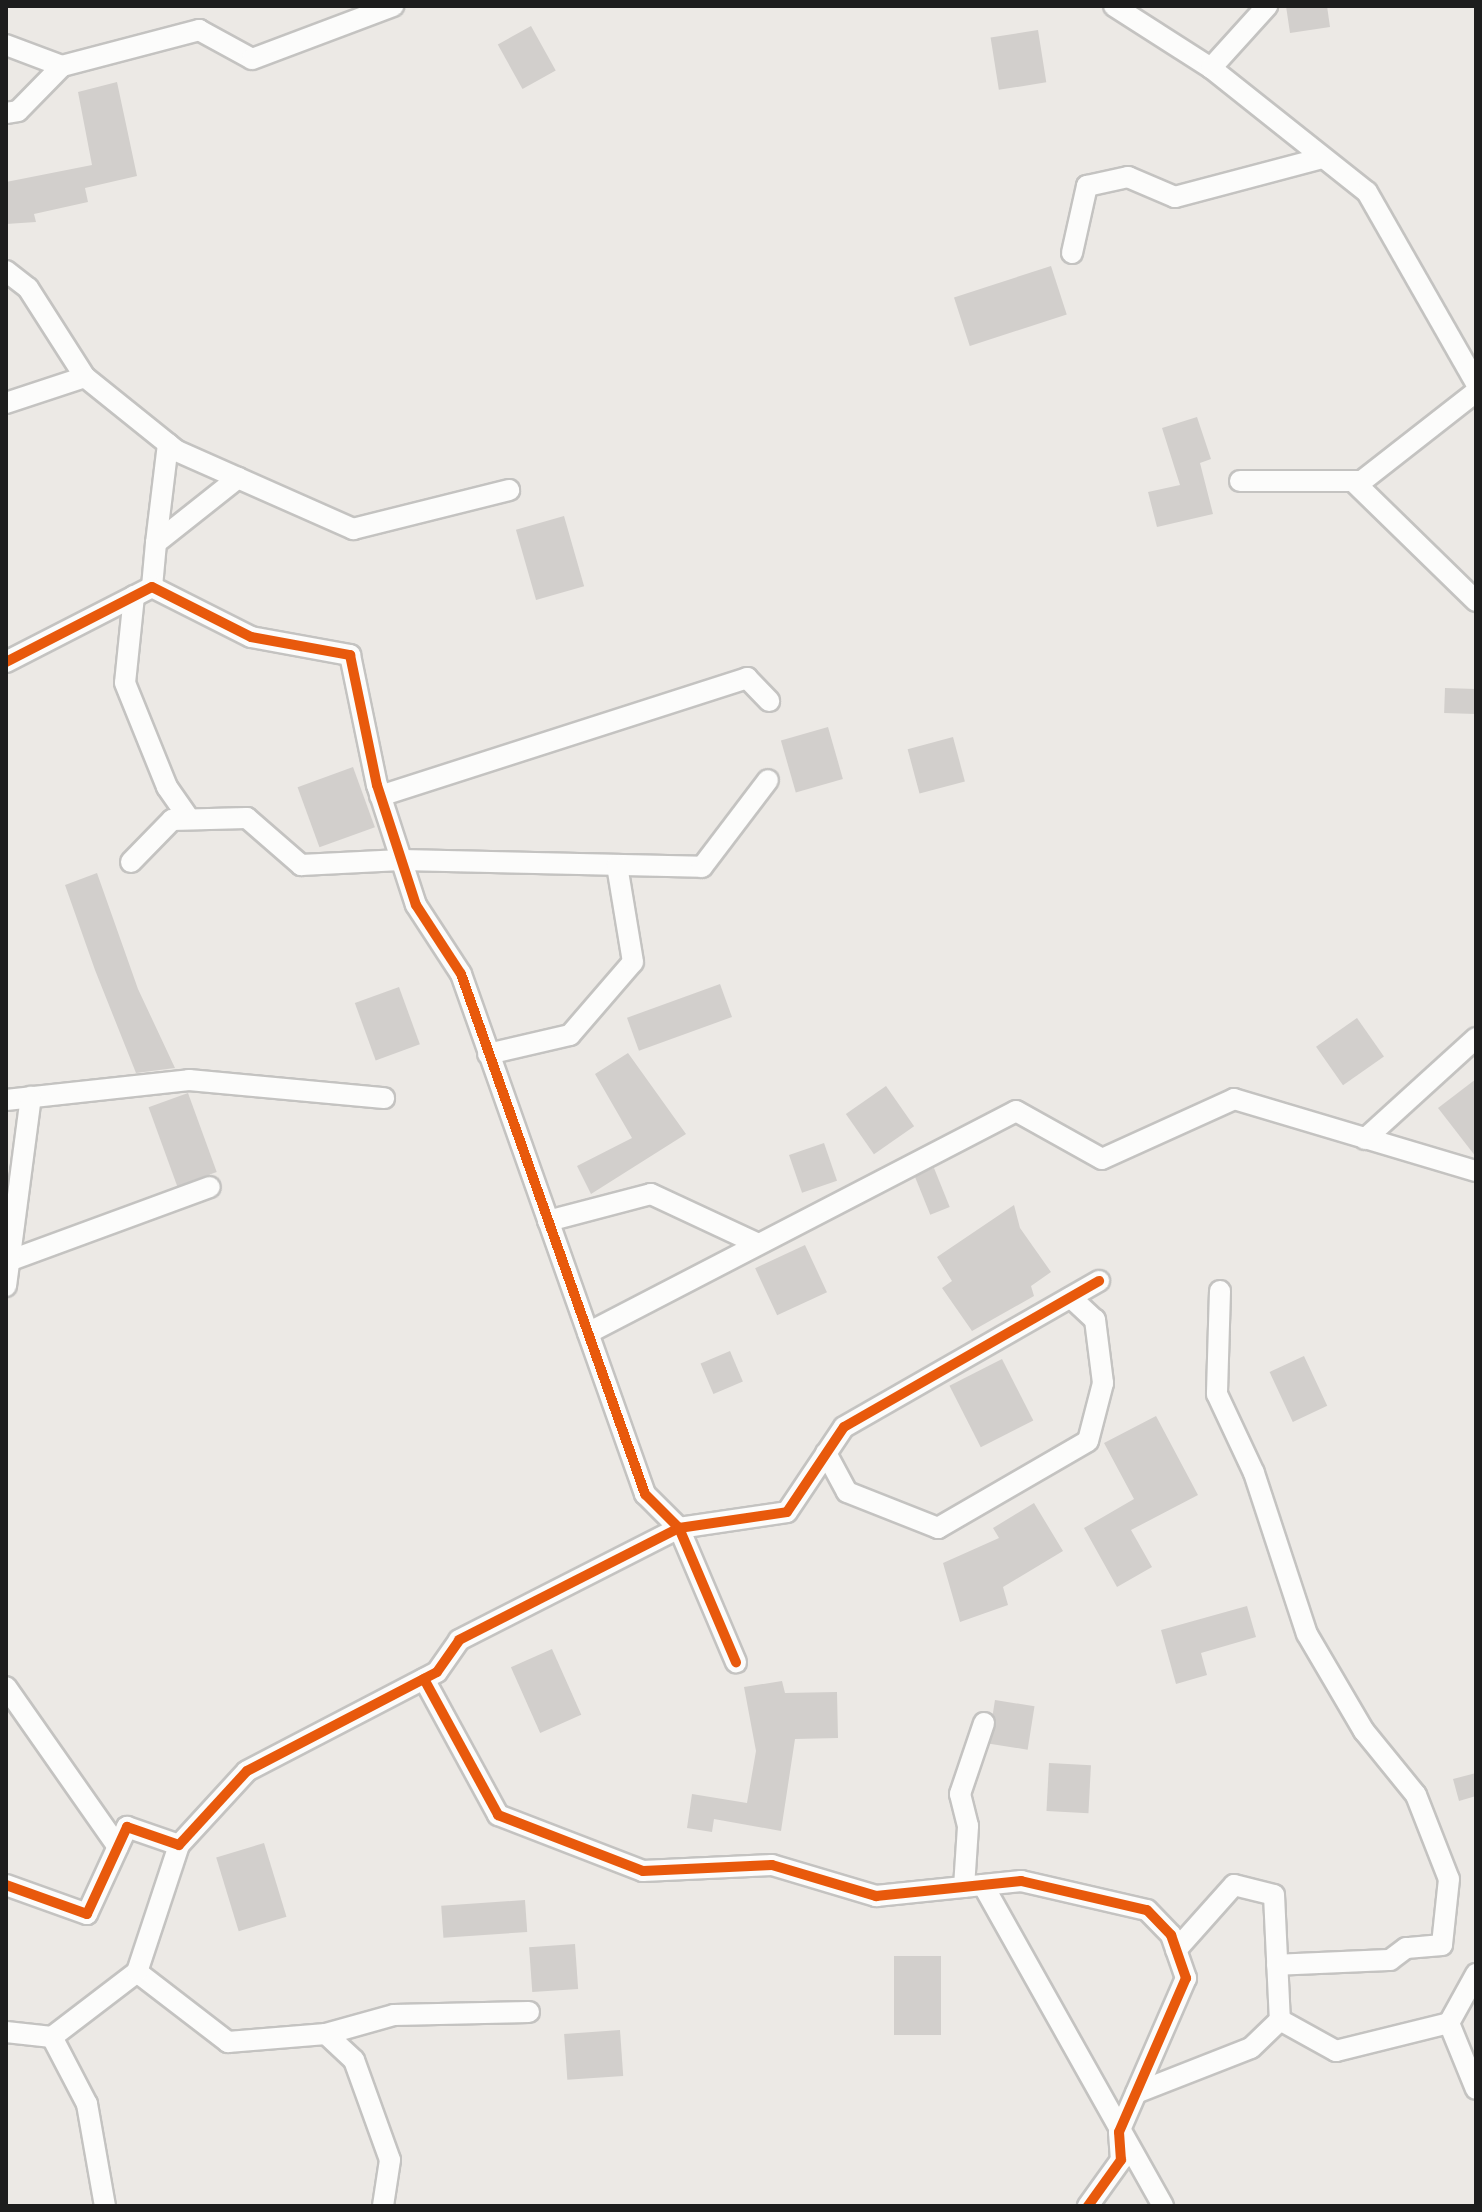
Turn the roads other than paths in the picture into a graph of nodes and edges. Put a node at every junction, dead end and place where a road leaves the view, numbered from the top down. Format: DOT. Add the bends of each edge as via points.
graph roads {
  1 [pos="393,6"];
  2 [pos="1114,6"];
  3 [pos="1267,6"];
  4 [pos="6,45"];
  5 [pos="62,66"];
  6 [pos="1211,68"];
  7 [pos="6,113"];
  8 [pos="1323,158"];
  9 [pos="1072,253"];
  10 [pos="6,271"];
  11 [pos="85,377"];
  12 [pos="1476,383"];
  13 [pos="1476,392"];
  14 [pos="6,403"];
  15 [pos="168,444"];
  16 [pos="238,478"];
  17 [pos="1240,481"];
  18 [pos="1353,481"];
  19 [pos="509,490"];
  20 [pos="156,543"];
  21 [pos="143,592"];
  22 [pos="1476,601"];
  23 [pos="6,662"];
  24 [pos="769,701"];
  25 [pos="768,780"];
  26 [pos="380,796"];
  27 [pos="189,819"];
  28 [pos="401,860"];
  29 [pos="131,862"];
  30 [pos="617,865"];
  31 [pos="1476,1038"];
  32 [pos="488,1054"];
  33 [pos="31,1097"];
  34 [pos="384,1098"];
  35 [pos="6,1100"];
  36 [pos="1365,1139"];
  37 [pos="1476,1171"];
  38 [pos="210,1187"];
  39 [pos="548,1221"];
  40 [pos="758,1244"];
  41 [pos="8,1261"];
  42 [pos="1099,1281"];
  43 [pos="6,1286"];
  44 [pos="1220,1291"];
  45 [pos="1071,1298"];
  46 [pos="588,1333"];
  47 [pos="826,1453"];
  48 [pos="679,1528"];
  49 [pos="736,1662"];
  50 [pos="424,1679"];
  51 [pos="6,1687"];
  52 [pos="984,1723"];
  53 [pos="179,1845"];
  54 [pos="118,1847"];
  55 [pos="6,1885"];
  56 [pos="973,1886"];
  57 [pos="1176,1950"];
  58 [pos="1277,1965"];
  59 [pos="137,1972"];
  60 [pos="1476,1974"];
  61 [pos="529,2012"];
  62 [pos="1280,2020"];
  63 [pos="1449,2023"];
  64 [pos="6,2032"];
  65 [pos="326,2034"];
  66 [pos="52,2037"];
  67 [pos="1476,2089"];
  68 [pos="1136,2093"];
  69 [pos="1119,2132"];
  70 [pos="105,2206"];
  71 [pos="383,2206"];
  72 [pos="1088,2206"];
  73 [pos="1163,2206"];
  1 -- 5 [label="street" via="252,59 199,30"];
  2 -- 6 [label="street"];
  3 -- 6 [label="street"];
  4 -- 5 [label="street"];
  5 -- 7 [label="street" via="18,111"];
  6 -- 8 [label="street"];
  8 -- 9 [label="street" via="1175,197 1128,177 1087,186"];
  8 -- 12 [label="street" via="1367,192 1403,245"];
  10 -- 11 [label="street" via="28,288"];
  11 -- 14 [label="street"];
  11 -- 15 [label="street"];
  13 -- 18 [label="street"];
  15 -- 16 [label="street"];
  15 -- 20 [label="street"];
  16 -- 19 [label="street" via="353,529"];
  16 -- 20 [label="street"];
  17 -- 18 [label="street"];
  18 -- 22 [label="street"];
  20 -- 21 [label="street"];
  21 -- 23 [label="street"];
  21 -- 26 [label="street" via="251,637 350,655"];
  21 -- 27 [label="street" via="125,683 167,787"];
  24 -- 26 [label="street" via="747,678"];
  25 -- 30 [label="street" via="702,867"];
  26 -- 28 [label="street"];
  27 -- 28 [label="street" via="247,818 301,865"];
  27 -- 29 [label="street" via="172,820"];
  28 -- 30 [label="street"];
  28 -- 32 [label="street" via="416,905 461,974"];
  30 -- 32 [label="street" via="633,962 570,1035"];
  31 -- 36 [label="street"];
  32 -- 39 [label="street"];
  33 -- 34 [label="street" via="189,1080"];
  33 -- 35 [label="street"];
  33 -- 41 [label="street"];
  36 -- 37 [label="street"];
  36 -- 40 [label="street" via="1234,1099 1102,1159 1016,1111"];
  38 -- 41 [label="street"];
  39 -- 40 [label="street" via="651,1194"];
  39 -- 46 [label="street"];
  40 -- 46 [label="street"];
  41 -- 43 [label="street"];
  42 -- 45 [label="street"];
  44 -- 58 [label="street" via="1217,1394 1254,1473 1307,1634 1364,1731 1416,1795 1449,1879 1442,1945 1406,1948 1390,1960"];
  45 -- 47 [label="street" via="844,1427"];
  45 -- 47 [label="street" via="1095,1320 1101,1368 1088,1441 938,1528 847,1492"];
  46 -- 48 [label="street" via="645,1494"];
  47 -- 48 [label="street" via="787,1512"];
  48 -- 49 [label="street"];
  48 -- 50 [label="street" via="459,1640"];
  50 -- 53 [label="street" via="247,1771"];
  50 -- 56 [label="street" via="498,1815 643,1871 772,1865 876,1896"];
  51 -- 54 [label="street"];
  52 -- 56 [label="street" via="960,1794"];
  53 -- 54 [label="street" via="127,1827"];
  53 -- 59 [label="street"];
  54 -- 55 [label="street" via="87,1914"];
  56 -- 57 [label="street" via="1021,1881 1147,1910"];
  56 -- 69 [label="street"];
  57 -- 58 [label="street" via="1234,1885 1274,1895"];
  57 -- 68 [label="street" via="1186,1978"];
  58 -- 62 [label="street"];
  59 -- 65 [label="street" via="228,2042"];
  59 -- 66 [label="street"];
  60 -- 63 [label="street"];
  61 -- 65 [label="street" via="394,2015"];
  62 -- 63 [label="street" via="1336,2051"];
  62 -- 68 [label="street" via="1251,2048"];
  63 -- 67 [label="street"];
  64 -- 66 [label="street"];
  65 -- 71 [label="street" via="354,2060 390,2160"];
  66 -- 70 [label="street" via="87,2104"];
  68 -- 69 [label="street"];
  69 -- 72 [label="street" via="1121,2160"];
  69 -- 73 [label="street"];
}
